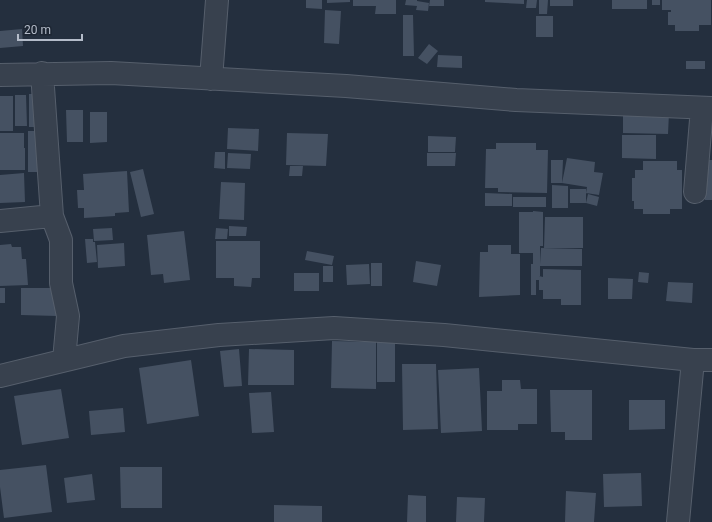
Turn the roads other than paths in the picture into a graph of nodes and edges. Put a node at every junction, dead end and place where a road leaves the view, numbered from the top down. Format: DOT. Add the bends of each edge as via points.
graph roads {
  1 [pos="217,0"];
  2 [pos="42,73"];
  3 [pos="0,75"];
  4 [pos="211,79"];
  5 [pos="707,108"];
  6 [pos="695,192"];
  7 [pos="52,216"];
  8 [pos="0,221"];
  9 [pos="64,360"];
  10 [pos="703,360"];
  11 [pos="0,376"];
  12 [pos="678,522"];
  1 -- 4 [label="street"];
  2 -- 3 [label="street"];
  2 -- 4 [label="street" via="112,73"];
  2 -- 7 [label="street"];
  4 -- 5 [label="street" via="346,86 516,100"];
  5 -- 6 [label="street"];
  7 -- 8 [label="street"];
  7 -- 9 [label="street" via="61,240 61,283 68,316"];
  9 -- 10 [label="street" via="124,346 219,335 334,328 444,335"];
  9 -- 11 [label="street"];
  10 -- 12 [label="street"];
}
